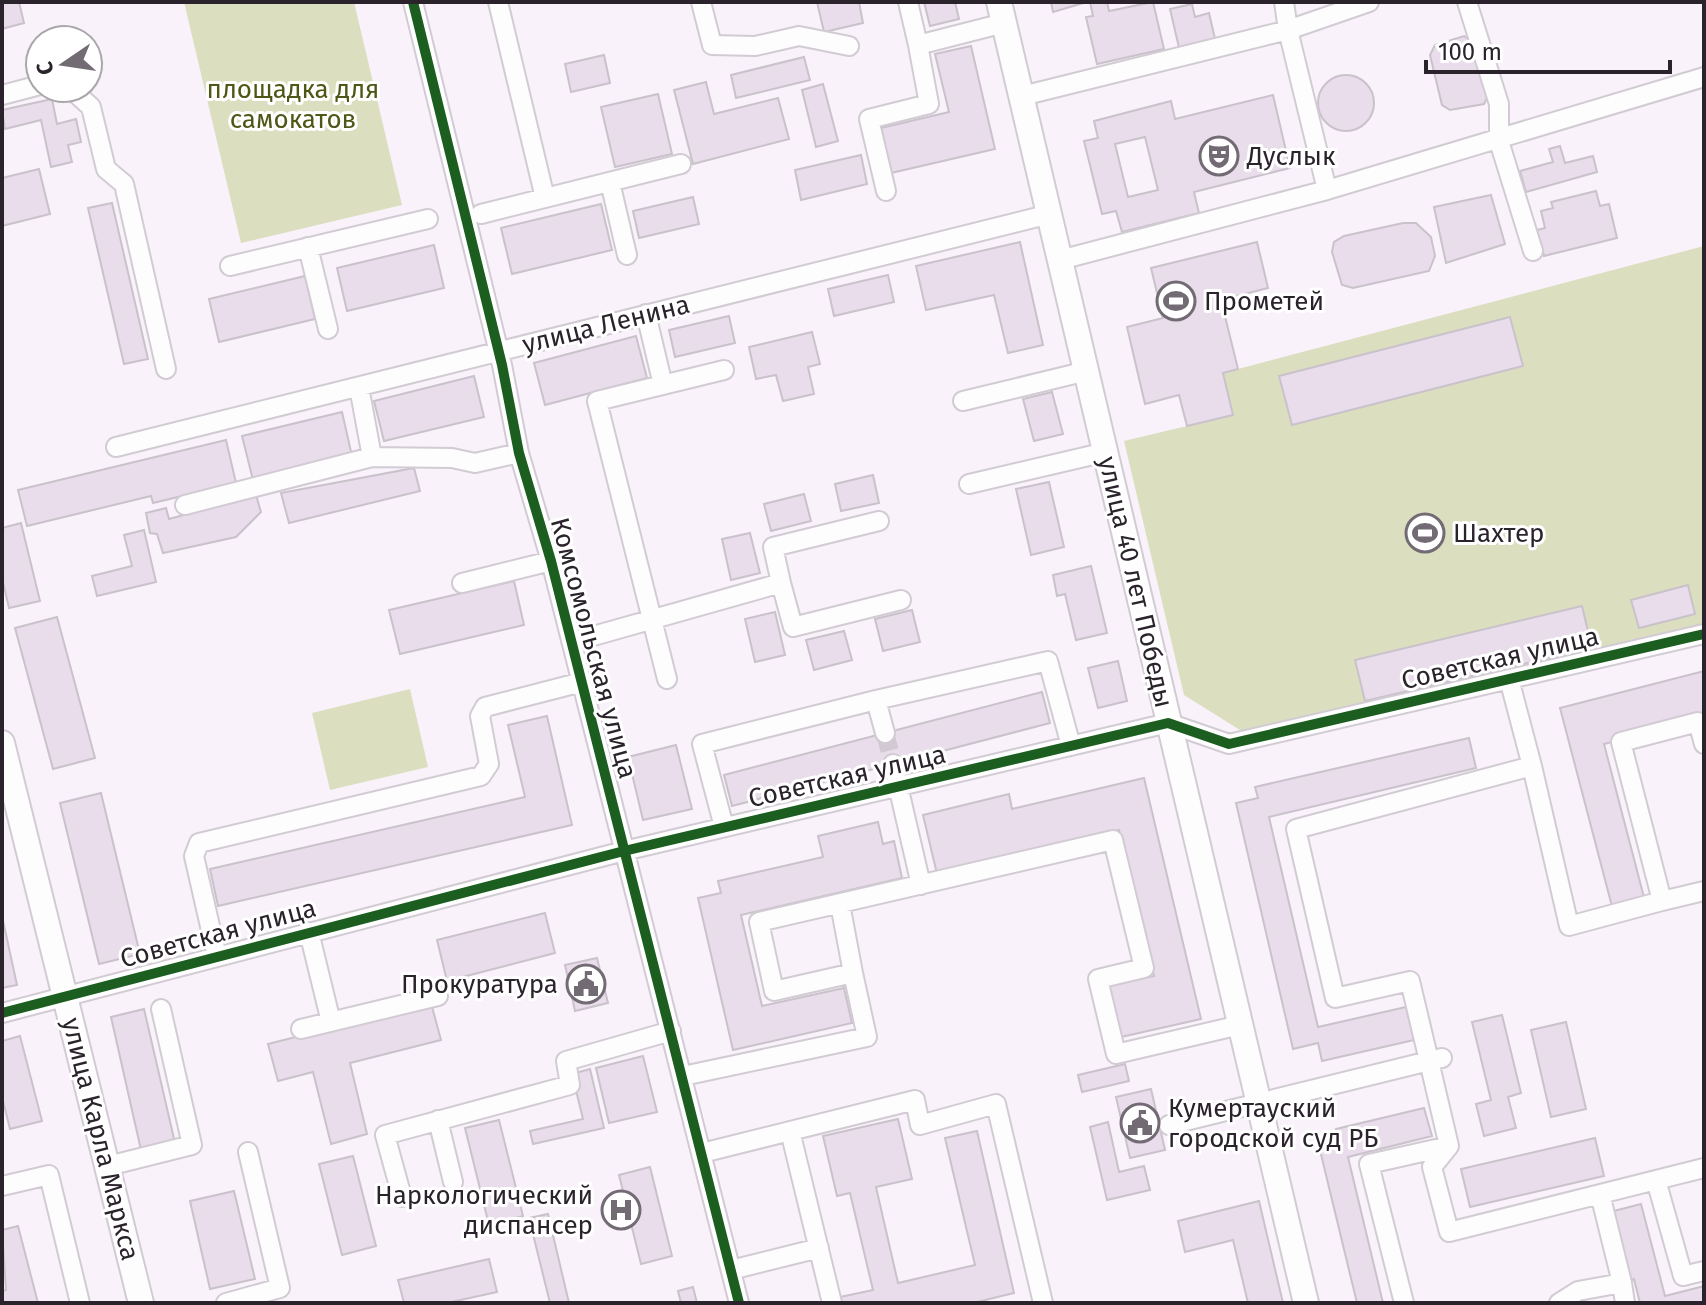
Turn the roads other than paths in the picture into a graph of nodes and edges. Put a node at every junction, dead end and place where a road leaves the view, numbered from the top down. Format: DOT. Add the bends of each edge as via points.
graph roads {
  1 [pos="413,2"];
  2 [pos="498,2"];
  3 [pos="701,2"];
  4 [pos="908,2"];
  5 [pos="1284,2"];
  6 [pos="1369,2"];
  7 [pos="1467,2"];
  8 [pos="1001,13"];
  9 [pos="1288,30"];
  10 [pos="918,45"];
  11 [pos="849,46"];
  12 [pos="1704,77"];
  13 [pos="24,89"];
  14 [pos="2,95"];
  15 [pos="1022,96"];
  16 [pos="88,104"];
  17 [pos="1499,141"];
  18 [pos="681,164"];
  19 [pos="610,182"];
  20 [pos="1327,190"];
  21 [pos="886,191"];
  22 [pos="545,198"];
  23 [pos="481,214"];
  24 [pos="1050,214"];
  25 [pos="428,219"];
  26 [pos="308,247"];
  27 [pos="1533,251"];
  28 [pos="627,255"];
  29 [pos="1060,260"];
  30 [pos="230,266"];
  31 [pos="646,314"];
  32 [pos="328,329"];
  33 [pos="498,350"];
  34 [pos="166,369"];
  35 [pos="724,370"];
  36 [pos="1087,371"];
  37 [pos="663,385"];
  38 [pos="359,387"];
  39 [pos="963,401"];
  40 [pos="116,447"];
  41 [pos="1106,452"];
  42 [pos="519,453"];
  43 [pos="372,457"];
  44 [pos="969,484"];
  45 [pos="185,505"];
  46 [pos="879,521"];
  47 [pos="551,561"];
  48 [pos="462,583"];
  49 [pos="781,583"];
  50 [pos="901,600"];
  51 [pos="653,619"];
  52 [pos="1704,634"];
  53 [pos="572,642"];
  54 [pos="667,679"];
  55 [pos="1509,679"];
  56 [pos="582,682"];
  57 [pos="876,700"];
  58 [pos="1168,723"];
  59 [pos="885,733"];
  60 [pos="2,743"];
  61 [pos="1704,744"];
  62 [pos="1071,746"];
  63 [pos="893,764"];
  64 [pos="1532,766"];
  65 [pos="899,786"];
  66 [pos="724,827"];
  67 [pos="624,851"];
  68 [pos="921,885"];
  69 [pos="1704,891"];
  70 [pos="1662,901"];
  71 [pos="840,904"];
  72 [pos="309,932"];
  73 [pos="217,957"];
  74 [pos="853,973"];
  75 [pos="66,996"];
  76 [pos="438,996"];
  77 [pos="161,1009"];
  78 [pos="2,1013"];
  79 [pos="331,1022"];
  80 [pos="1240,1025"];
  81 [pos="301,1029"];
  82 [pos="671,1031"];
  83 [pos="1436,1060"];
  84 [pos="683,1076"];
  85 [pos="1259,1104"];
  86 [pos="438,1120"];
  87 [pos="1169,1125"];
  88 [pos="790,1131"];
  89 [pos="1449,1146"];
  90 [pos="248,1152"];
  91 [pos="702,1153"];
  92 [pos="108,1166"];
  93 [pos="1704,1168"];
  94 [pos="1656,1180"];
  95 [pos="453,1182"];
  96 [pos="2,1186"];
  97 [pos="1600,1194"];
  98 [pos="402,1197"];
  99 [pos="819,1248"];
  100 [pos="731,1270"];
  101 [pos="1704,1271"];
  102 [pos="1622,1283"];
  103 [pos="80,1303"];
  104 [pos="141,1303"];
  105 [pos="226,1303"];
  106 [pos="739,1303"];
  107 [pos="832,1303"];
  108 [pos="1043,1303"];
  109 [pos="1306,1303"];
  110 [pos="1404,1303"];
  111 [pos="1559,1303"];
  112 [pos="1625,1303"];
  1 -- 33 [label="street, Комсомольская улица"];
  2 -- 22 [label="street"];
  3 -- 11 [label="street" via="712,45 755,46 799,36"];
  4 -- 10 [label="street"];
  5 -- 9 [label="street"];
  6 -- 9 [label="street"];
  7 -- 17 [label="street" via="1499,104"];
  8 -- 10 [label="street"];
  8 -- 15 [label="main road, улица 40 лет Победы"];
  9 -- 15 [label="street"];
  9 -- 20 [label="street"];
  10 -- 21 [label="street" via="929,104 869,119"];
  12 -- 17 [label="street"];
  13 -- 14 [label="street"];
  15 -- 24 [label="main road, улица 40 лет Победы"];
  16 -- 34 [label="street" via="106,169 124,184"];
  17 -- 20 [label="street"];
  17 -- 27 [label="street"];
  18 -- 19 [label="street"];
  19 -- 22 [label="street"];
  19 -- 28 [label="street"];
  20 -- 29 [label="street"];
  22 -- 23 [label="street"];
  24 -- 29 [label="main road, улица 40 лет Победы"];
  24 -- 31 [label="street, улица Ленина"];
  25 -- 26 [label="street"];
  26 -- 30 [label="street"];
  26 -- 32 [label="street"];
  29 -- 36 [label="main road, улица 40 лет Победы"];
  31 -- 33 [label="street, улица Ленина"];
  31 -- 37 [label="street"];
  33 -- 38 [label="street, улица Ленина"];
  33 -- 42 [label="street, Комсомольская улица"];
  35 -- 37 [label="street"];
  36 -- 39 [label="street"];
  36 -- 41 [label="main road, улица 40 лет Победы"];
  37 -- 51 [label="street" via="597,401"];
  38 -- 40 [label="street, улица Ленина"];
  38 -- 43 [label="street"];
  41 -- 44 [label="street"];
  41 -- 58 [label="main road, улица 40 лет Победы"];
  42 -- 43 [label="street" via="475,463"];
  42 -- 47 [label="street, Комсомольская улица"];
  43 -- 45 [label="street"];
  46 -- 49 [label="street" via="773,547"];
  47 -- 48 [label="street"];
  47 -- 53 [label="street, Комсомольская улица"];
  49 -- 50 [label="street" via="793,627"];
  49 -- 51 [label="street"];
  51 -- 53 [label="street"];
  51 -- 54 [label="street"];
  52 -- 55 [label="street, Советская улица"];
  53 -- 56 [label="street, Комсомольская улица"];
  55 -- 58 [label="street, Советская улица" via="1229,744"];
  55 -- 64 [label="street"];
  56 -- 67 [label="street, Комсомольская улица"];
  56 -- 73 [label="street" via="485,707 480,716 489,764 481,776 199,843 194,856"];
  57 -- 59 [label="street"];
  57 -- 62 [label="street" via="1048,661"];
  57 -- 66 [label="street" via="702,744"];
  58 -- 62 [label="street, Советская улица"];
  58 -- 80 [label="main road, улица 40 лет Победы"];
  60 -- 75 [label="main road, улица Карла Маркса"];
  61 -- 70 [label="street" via="1698,722 1621,742"];
  62 -- 65 [label="street, Советская улица"];
  63 -- 65 [label="street"];
  64 -- 70 [label="street" via="1569,926"];
  64 -- 83 [label="street" via="1296,829 1335,998 1410,981"];
  65 -- 66 [label="street, Советская улица"];
  65 -- 68 [label="street"];
  66 -- 67 [label="street, Советская улица"];
  67 -- 72 [label="street, Советская улица"];
  67 -- 82 [label="street, Комсомольская улица"];
  68 -- 71 [label="street"];
  68 -- 80 [label="street" via="1113,840 1144,968 1098,979 1116,1054"];
  69 -- 70 [label="street"];
  71 -- 74 [label="street"];
  71 -- 74 [label="street" via="759,922 774,991"];
  72 -- 73 [label="street, Советская улица"];
  72 -- 79 [label="street"];
  73 -- 75 [label="street, Советская улица"];
  74 -- 84 [label="street" via="867,1037"];
  75 -- 78 [label="street, Советская улица"];
  75 -- 92 [label="main road, улица Карла Маркса"];
  76 -- 79 [label="street"];
  77 -- 92 [label="street" via="192,1145"];
  79 -- 81 [label="street"];
  80 -- 85 [label="main road, улица 40 лет Победы"];
  82 -- 84 [label="street, Комсомольская улица"];
  82 -- 86 [label="street" via="566,1061 570,1085"];
  83 -- 85 [label="street"];
  83 -- 89 [label="street"];
  84 -- 91 [label="street, Комсомольская улица"];
  85 -- 87 [label="street"];
  85 -- 109 [label="main road, улица 40 лет Победы"];
  86 -- 95 [label="street"];
  86 -- 98 [label="street" via="385,1135"];
  88 -- 91 [label="street"];
  88 -- 99 [label="street"];
  88 -- 108 [label="street" via="915,1100 920,1125 996,1104"];
  89 -- 97 [label="street" via="1432,1167 1449,1232"];
  89 -- 110 [label="street" via="1369,1164"];
  90 -- 105 [label="street" via="280,1288"];
  91 -- 100 [label="street, Комсомольская улица"];
  92 -- 104 [label="main road, улица Карла Маркса"];
  93 -- 94 [label="street"];
  94 -- 97 [label="street"];
  94 -- 101 [label="street" via="1683,1276"];
  96 -- 103 [label="street" via="49,1175"];
  97 -- 102 [label="street"];
  99 -- 100 [label="street"];
  99 -- 107 [label="street"];
  100 -- 106 [label="street, Комсомольская улица"];
  102 -- 111 [label="street" via="1578,1291"];
  102 -- 112 [label="street"];
}
